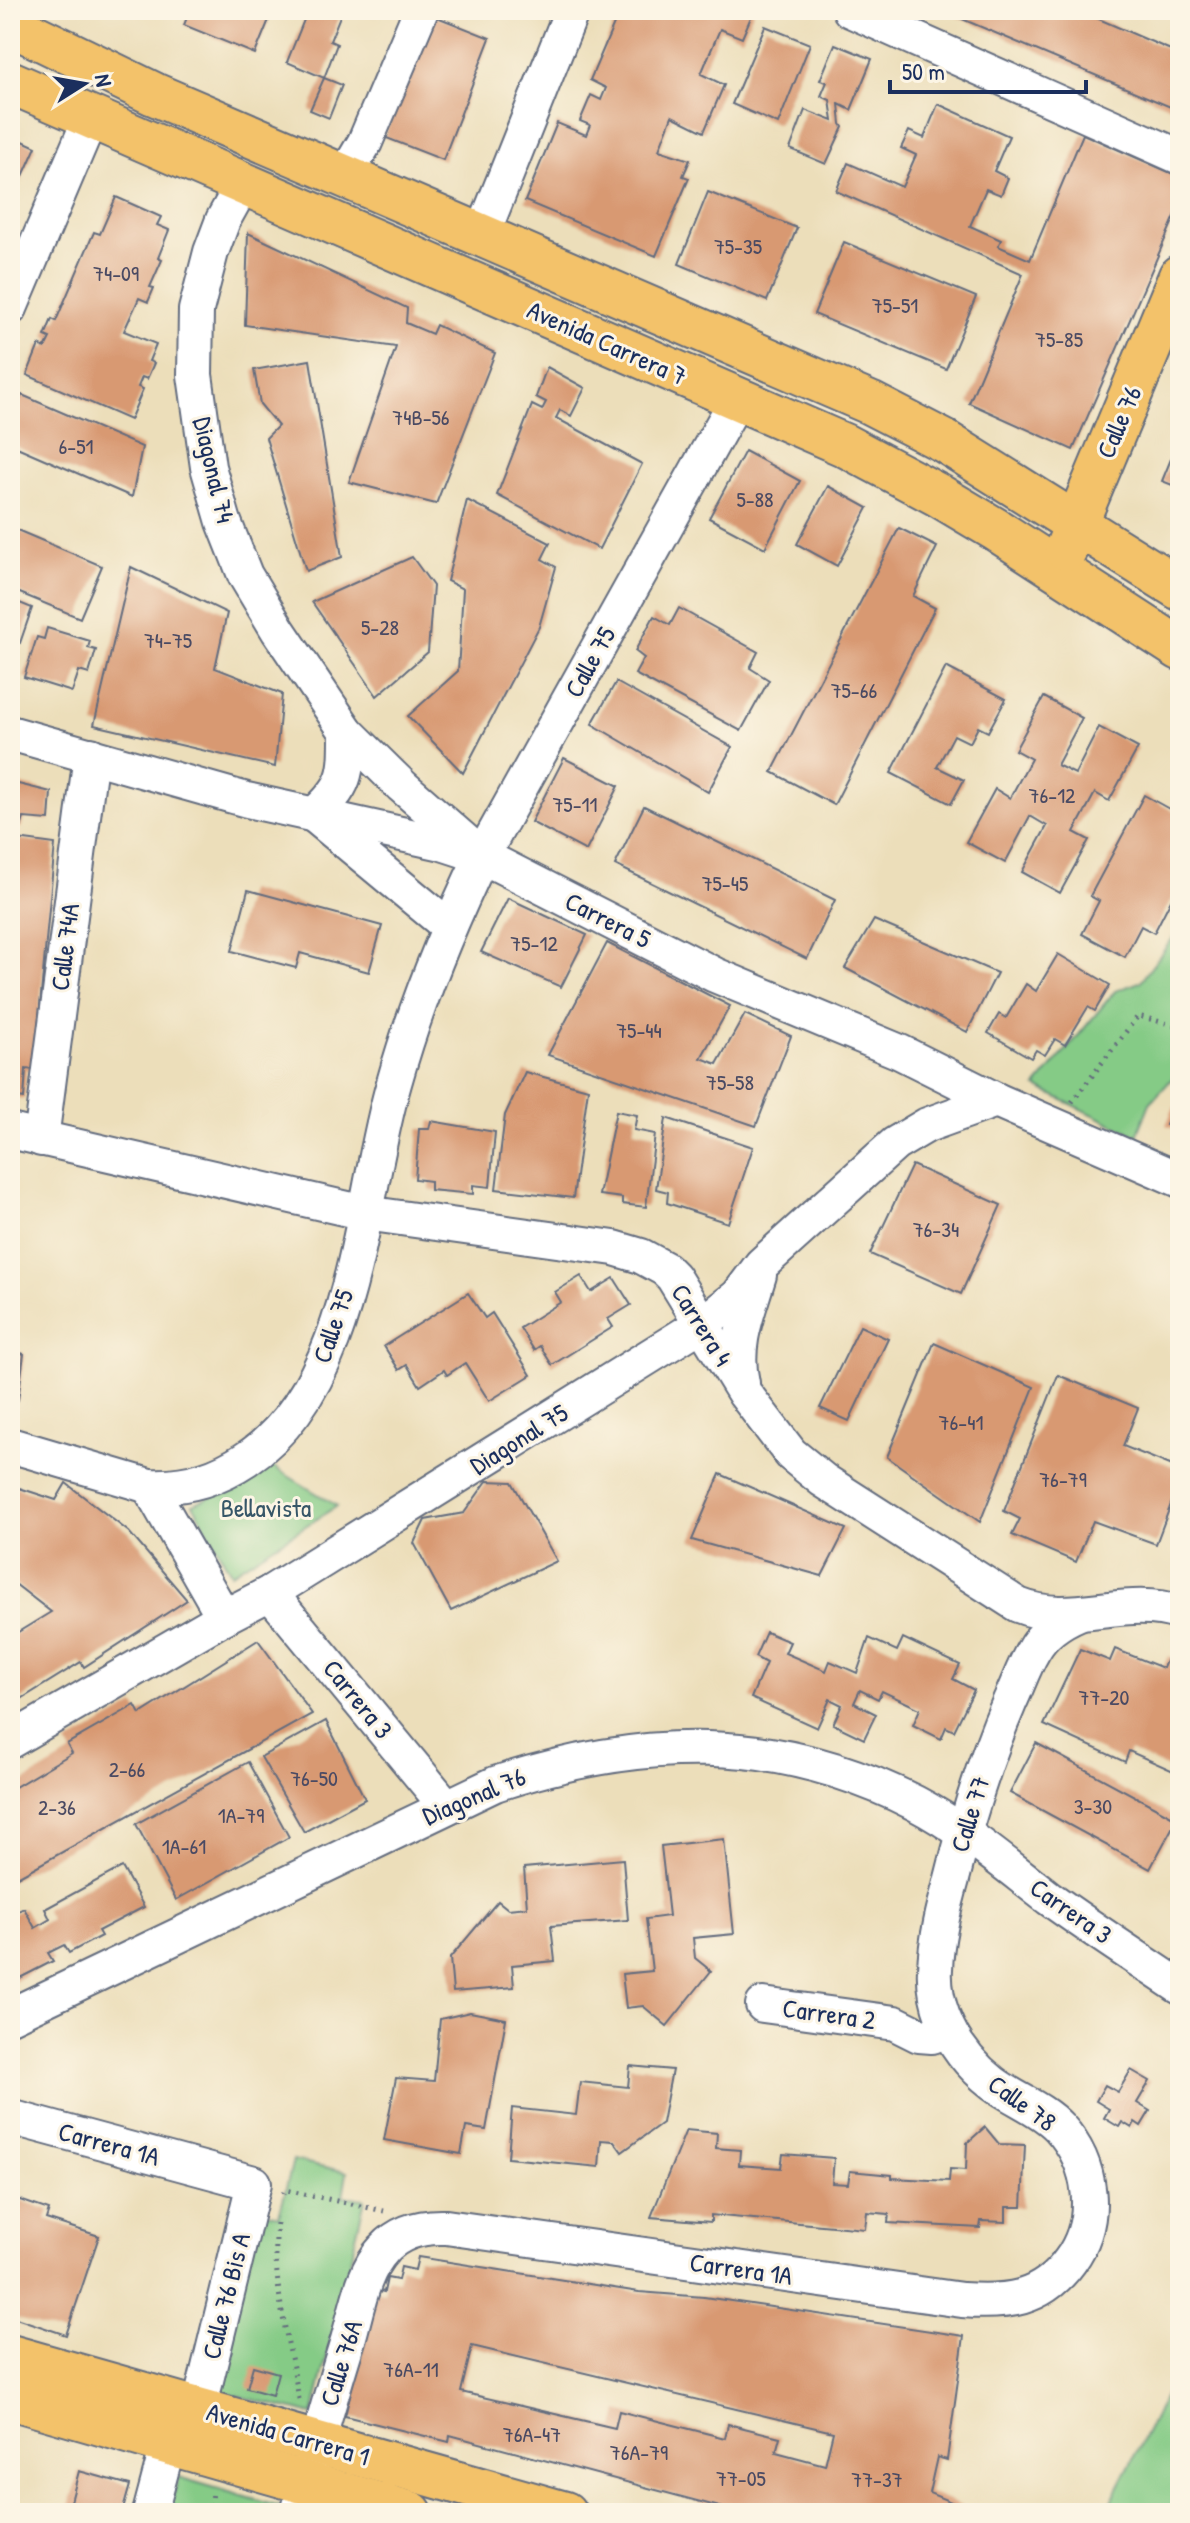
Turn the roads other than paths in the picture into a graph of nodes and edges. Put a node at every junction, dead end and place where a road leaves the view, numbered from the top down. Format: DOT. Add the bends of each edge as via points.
graph roads {
  1 [pos="421,10"];
  2 [pos="572,10"];
  3 [pos="850,10"];
  4 [pos="10,24"];
  5 [pos="10,82"];
  6 [pos="91,117"];
  7 [pos="1180,157"];
  8 [pos="345,176"];
  9 [pos="243,184"];
  10 [pos="482,235"];
  11 [pos="1180,276"];
  12 [pos="10,308"];
  13 [pos="737,399"];
  14 [pos="1077,525"];
  15 [pos="1058,568"];
  16 [pos="1180,589"];
  17 [pos="1180,649"];
  18 [pos="347,732"];
  19 [pos="10,733"];
  20 [pos="91,755"];
  21 [pos="314,815"];
  22 [pos="482,856"];
  23 [pos="448,926"];
  24 [pos="996,1100"];
  25 [pos="25,1135"];
  26 [pos="1180,1180"];
  27 [pos="365,1213"];
  28 [pos="762,1264"];
  29 [pos="703,1323"];
  30 [pos="745,1394"];
  31 [pos="10,1445"];
  32 [pos="149,1486"];
  33 [pos="270,1593"];
  34 [pos="1018,1605"];
  35 [pos="1079,1613"];
  36 [pos="1180,1613"];
  37 [pos="224,1617"];
  38 [pos="1033,1650"];
  39 [pos="10,1741"];
  40 [pos="446,1806"];
  41 [pos="963,1833"];
  42 [pos="935,1986"];
  43 [pos="1180,1987"];
  44 [pos="763,2005"];
  45 [pos="10,2016"];
  46 [pos="895,2023"];
  47 [pos="948,2030"];
  48 [pos="10,2117"];
  49 [pos="268,2191"];
  50 [pos="410,2231"];
  51 [pos="1064,2269"];
  52 [pos="10,2356"];
  53 [pos="10,2398"];
  54 [pos="199,2409"];
  55 [pos="309,2426"];
  56 [pos="168,2445"];
  57 [pos="302,2498"];
  58 [pos="150,2513"];
  59 [pos="411,2513"];
  60 [pos="565,2513"];
  1 -- 8 [label="street" via="365,142"];
  2 -- 10 [label="street"];
  3 -- 7 [label="street"];
  4 -- 8 [label="main road, Avenida Carrera 7" via="154,94"];
  5 -- 6 [label="main road, Avenida Carrera 7"];
  6 -- 9 [label="main road, Avenida Carrera 7"];
  6 -- 12 [label="street"];
  8 -- 10 [label="main road, Avenida Carrera 7"];
  9 -- 13 [label="main road, Avenida Carrera 7"];
  9 -- 18 [label="street, Diagonal 74" via="211,252 196,310 195,375 208,467 245,575"];
  10 -- 14 [label="main road, Avenida Carrera 7" via="870,403 944,441"];
  11 -- 14 [label="main road, Calle 76"];
  13 -- 15 [label="main road, Avenida Carrera 7" via="884,466"];
  13 -- 22 [label="street, Calle 75"];
  14 -- 15 [label="main road, Calle 76"];
  14 -- 16 [label="main road, Avenida Carrera 7"];
  15 -- 17 [label="main road, Avenida Carrera 7"];
  18 -- 21 [label="street" via="343,779 335,796"];
  18 -- 22 [label="street, Diagonal 74"];
  19 -- 20 [label="street, Carrera 5"];
  20 -- 21 [label="street, Carrera 5"];
  20 -- 25 [label="street, Calle 74A"];
  21 -- 22 [label="street, Carrera 5"];
  21 -- 23 [label="street"];
  22 -- 23 [label="street, Calle 75"];
  22 -- 24 [label="street, Carrera 5" via="715,975 900,1052"];
  23 -- 27 [label="street, Calle 75" via="392,1086"];
  24 -- 26 [label="street, Carrera 5"];
  24 -- 28 [label="street, Diagonal 75" via="927,1125 895,1144"];
  25 -- 27 [label="street, Carrera 4"];
  27 -- 29 [label="street, Carrera 4" via="637,1255 673,1277"];
  27 -- 32 [label="street, Calle 75" via="336,1334 305,1398 267,1445 231,1469 196,1483"];
  28 -- 29 [label="street, Diagonal 75" via="738,1296"];
  28 -- 30 [label="street" via="740,1333"];
  29 -- 30 [label="street, Carrera 4"];
  29 -- 33 [label="street, Diagonal 75"];
  30 -- 34 [label="street, Carrera 4" via="791,1454 823,1480"];
  31 -- 32 [label="street"];
  32 -- 37 [label="street"];
  33 -- 37 [label="street, Diagonal 75"];
  33 -- 40 [label="street, Carrera 3"];
  34 -- 35 [label="street, Carrera 4" via="1054,1615"];
  34 -- 38 [label="street" via="1030,1626"];
  35 -- 36 [label="street, Carrera 4" via="1149,1607"];
  35 -- 38 [label="street, Calle 77" via="1061,1621"];
  37 -- 39 [label="street, Diagonal 75"];
  38 -- 41 [label="street, Calle 77" via="996,1735"];
  40 -- 41 [label="street, Diagonal 76" via="547,1767 601,1756 708,1747 816,1764 867,1781"];
  40 -- 45 [label="street, Diagonal 76"];
  41 -- 42 [label="street, Calle 77" via="937,1948"];
  41 -- 43 [label="street, Carrera 3"];
  42 -- 46 [label="street, Carrera 2"];
  42 -- 47 [label="street, Calle 78"];
  44 -- 46 [label="street, Carrera 2"];
  46 -- 47 [label="street, Carrera 2" via="919,2035"];
  47 -- 51 [label="street, Calle 78" via="971,2064 1058,2126 1077,2150 1089,2207 1086,2229"];
  48 -- 49 [label="street, Carrera 1A"];
  49 -- 54 [label="street, Calle 76 Bis A"];
  50 -- 51 [label="street, Carrera 1A" via="446,2227 998,2303 1043,2287"];
  50 -- 55 [label="street, Calle 76A" via="385,2247 368,2272"];
  52 -- 54 [label="main road, Avenida Carrera 1"];
  53 -- 56 [label="main road, Avenida Carrera 1"];
  54 -- 55 [label="main road, Avenida Carrera 1"];
  55 -- 57 [label="street, Calle 76A"];
  55 -- 60 [label="main road, Avenida Carrera 1"];
  56 -- 57 [label="main road, Avenida Carrera 1"];
  56 -- 58 [label="street"];
  57 -- 59 [label="main road, Avenida Carrera 1"];
}
